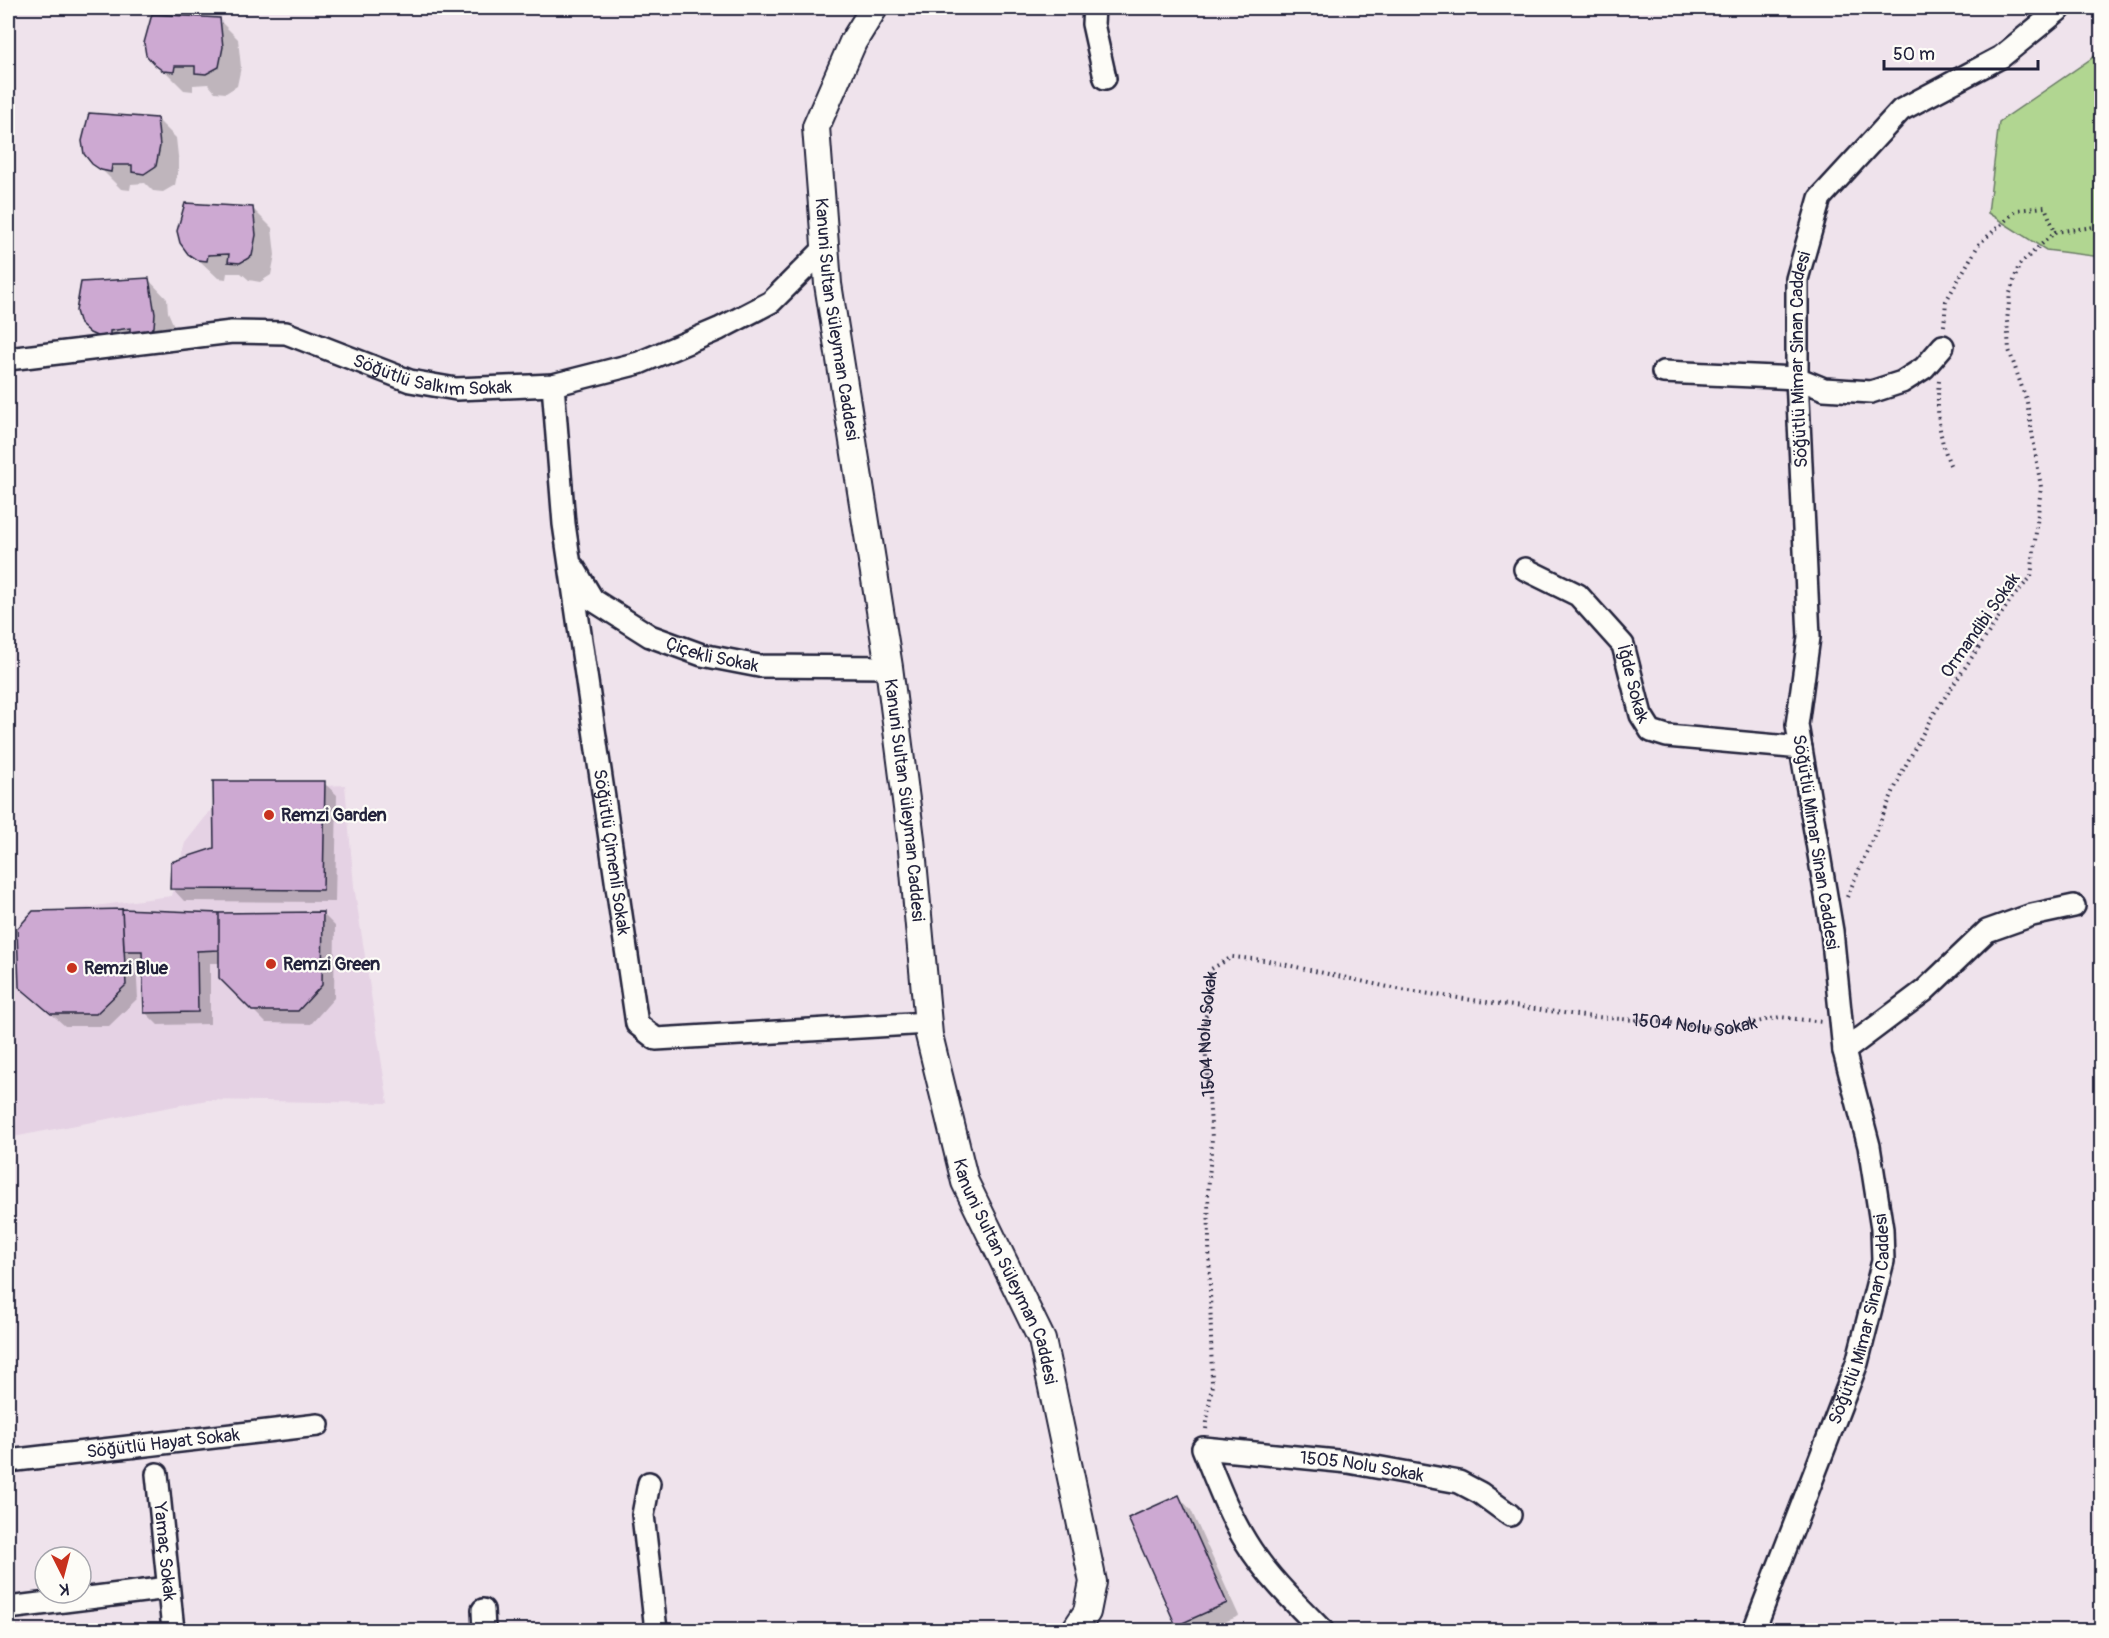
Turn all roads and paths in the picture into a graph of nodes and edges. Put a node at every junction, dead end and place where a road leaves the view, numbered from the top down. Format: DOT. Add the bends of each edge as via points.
graph roads {
  1 [pos="874,8"];
  2 [pos="1095,8"];
  3 [pos="2061,8"];
  4 [pos="1105,78"];
  5 [pos="2102,226"];
  6 [pos="2055,232"];
  7 [pos="825,248"];
  8 [pos="1942,346"];
  9 [pos="8,359"];
  10 [pos="1663,372"];
  11 [pos="1797,378"];
  12 [pos="553,385"];
  13 [pos="1951,467"];
  14 [pos="570,561"];
  15 [pos="1525,569"];
  16 [pos="889,667"];
  17 [pos="1801,748"];
  18 [pos="2074,906"];
  19 [pos="1832,931"];
  20 [pos="928,1023"];
  21 [pos="1842,1024"];
  22 [pos="1844,1051"];
  23 [pos="318,1425"];
  24 [pos="1203,1448"];
  25 [pos="8,1461"];
  26 [pos="157,1474"];
  27 [pos="649,1483"];
  28 [pos="1510,1515"];
  29 [pos="168,1588"];
  30 [pos="8,1608"];
  31 [pos="173,1630"];
  32 [pos="656,1630"];
  33 [pos="1075,1630"];
  34 [pos="1322,1630"];
  35 [pos="1754,1630"];
  1 -- 7 [label="street, Kanuni Sultan Süleyman Caddesi" via="853,42 816,127"];
  2 -- 4 [label="street" via="1093,24"];
  3 -- 11 [label="street, Söğütlü Mimar Sinan Caddesi" via="2001,57 1901,110 1820,198 1797,279"];
  5 -- 6 [label="path"];
  6 -- 8 [label="path" via="2045,207 2018,210 1979,244 1946,301"];
  6 -- 19 [label="path, Ormandibi Sokak" via="2019,265 2010,292 2007,321 2008,350 2026,402 2041,487 2031,577 2012,598 1915,747"];
  7 -- 12 [label="street, Söğütlü Salkım Sokak" via="771,302 719,329 639,363"];
  7 -- 16 [label="street, Kanuni Sultan Süleyman Caddesi"];
  8 -- 11 [label="street" via="1924,368 1902,382 1871,392 1824,389"];
  8 -- 13 [label="path" via="1940,442"];
  9 -- 12 [label="street, Söğütlü Salkım Sokak" via="220,333 286,333 410,381 456,389"];
  10 -- 11 [label="street"];
  11 -- 17 [label="street, Söğütlü Mimar Sinan Caddesi" via="1809,637 1797,724"];
  12 -- 14 [label="street, Söğütlü Çimenli Sokak"];
  14 -- 16 [label="street, Çiçekli Sokak" via="593,600 650,636 702,655 759,666"];
  14 -- 20 [label="street, Söğütlü Çimenli Sokak" via="638,1024 656,1039"];
  15 -- 17 [label="street, İğde Sokak" via="1578,595 1623,645 1641,715 1651,731 1667,736"];
  16 -- 20 [label="street, Kanuni Sultan Süleyman Caddesi" via="911,839"];
  17 -- 19 [label="street, Söğütlü Mimar Sinan Caddesi"];
  18 -- 22 [label="street" via="2032,915 1987,932 1924,991"];
  19 -- 21 [label="street, Söğütlü Mimar Sinan Caddesi"];
  20 -- 33 [label="street, Kanuni Sultan Süleyman Caddesi" via="965,1182 1042,1340 1093,1582 1087,1612"];
  21 -- 22 [label="street, Söğütlü Mimar Sinan Caddesi"];
  21 -- 24 [label="path, 1504 Nolu Sokak" via="1780,1017 1720,1030 1584,1016 1402,990 1264,960 1232,957 1211,969 1204,1033 1212,1138 1212,1384"];
  22 -- 35 [label="street, Söğütlü Mimar Sinan Caddesi" via="1869,1146 1883,1261 1857,1363"];
  23 -- 25 [label="street, Söğütlü Hayat Sokak"];
  24 -- 28 [label="street, 1505 Nolu Sokak" via="1348,1462 1459,1482"];
  24 -- 34 [label="street" via="1246,1543 1282,1589"];
  26 -- 29 [label="street, Yamaç Sokak"];
  27 -- 32 [label="street" via="643,1515"];
  29 -- 30 [label="street"];
  29 -- 31 [label="street, Yamaç Sokak"];
}
